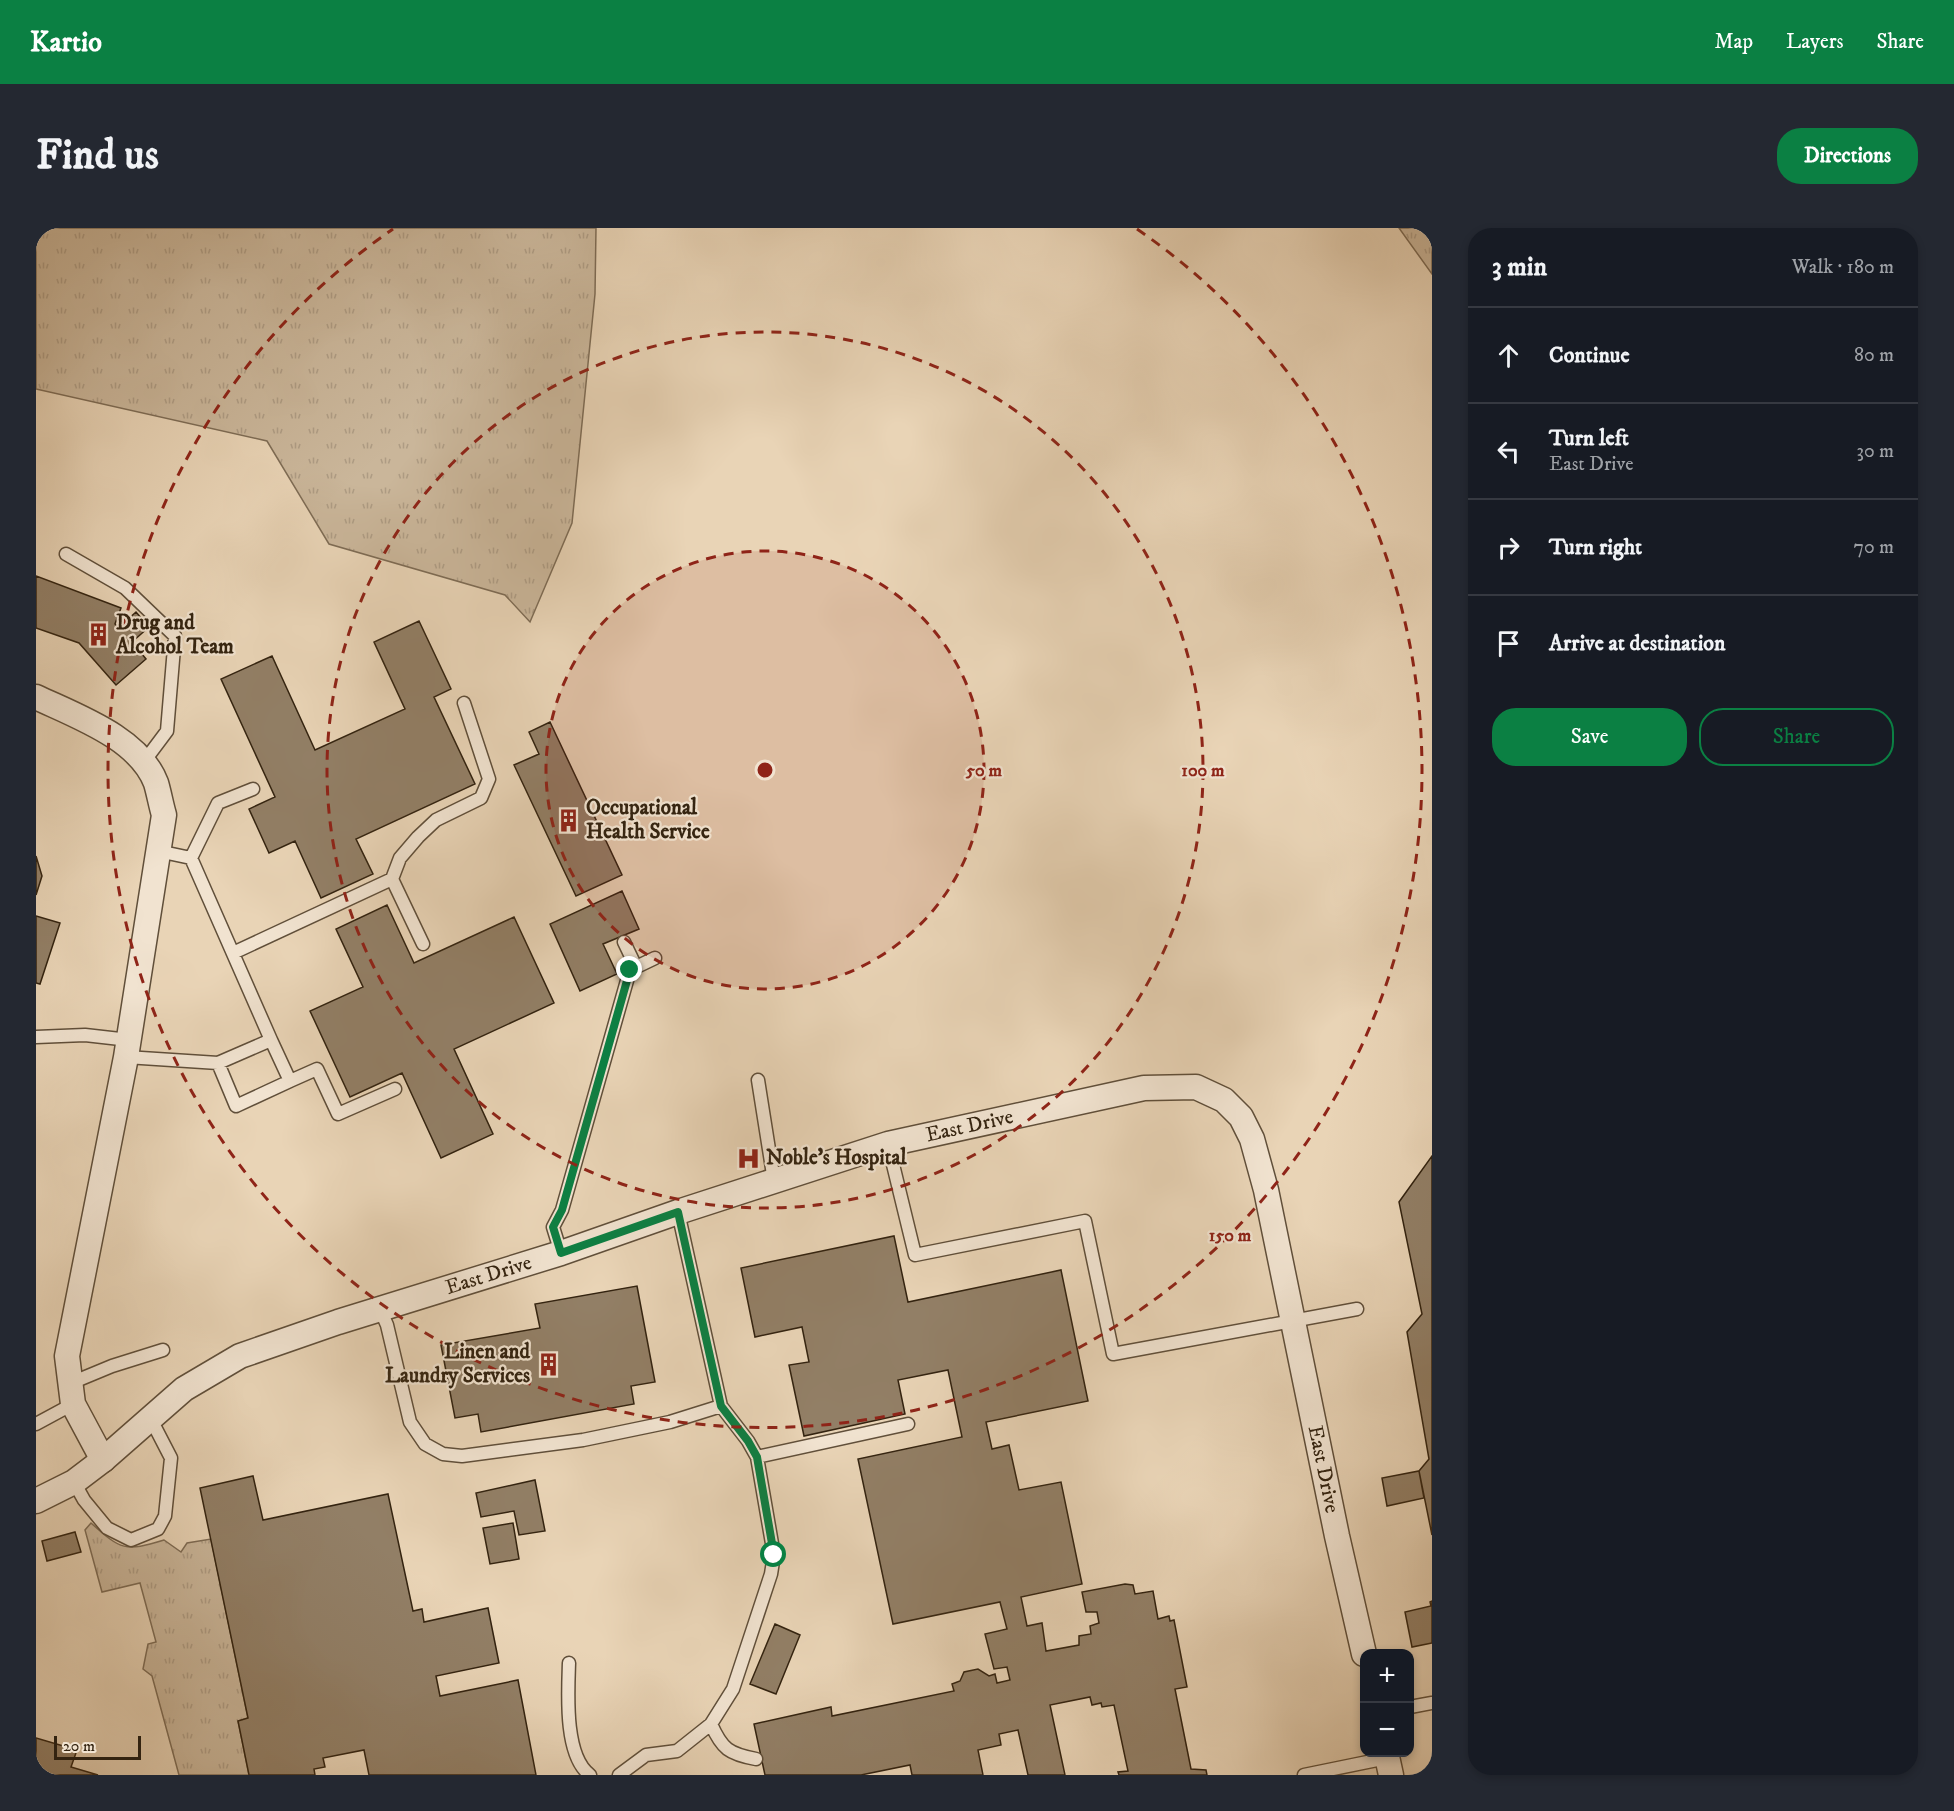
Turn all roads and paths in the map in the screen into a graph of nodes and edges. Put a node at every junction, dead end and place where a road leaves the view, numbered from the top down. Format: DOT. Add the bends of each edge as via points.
graph roads {
  1 [pos="66,554"];
  2 [pos="36,697"];
  3 [pos="464,703"];
  4 [pos="143,763"];
  5 [pos="253,789"];
  6 [pos="158,851"];
  7 [pos="191,858"];
  8 [pos="392,879"];
  9 [pos="624,942"];
  10 [pos="423,944"];
  11 [pos="233,953"];
  12 [pos="655,958"];
  13 [pos="636,967"];
  14 [pos="36,1037"];
  15 [pos="271,1040"];
  16 [pos="128,1048"];
  17 [pos="218,1063"];
  18 [pos="758,1080"];
  19 [pos="290,1081"];
  20 [pos="395,1089"];
  21 [pos="888,1144"];
  22 [pos="774,1181"];
  23 [pos="678,1212"];
  24 [pos="561,1253"];
  25 [pos="380,1309"];
  26 [pos="1357,1309"];
  27 [pos="1292,1320"];
  28 [pos="163,1350"];
  29 [pos="72,1393"];
  30 [pos="721,1406"];
  31 [pos="149,1420"];
  32 [pos="36,1424"];
  33 [pos="908,1424"];
  34 [pos="757,1457"];
  35 [pos="103,1460"];
  36 [pos="74,1482"];
  37 [pos="36,1501"];
  38 [pos="1364,1649"];
  39 [pos="569,1663"];
  40 [pos="1432,1703"];
  41 [pos="1414,1706"];
  42 [pos="711,1724"];
  43 [pos="756,1759"];
  44 [pos="1388,1762"];
  45 [pos="590,1775"];
  46 [pos="619,1775"];
  47 [pos="1304,1775"];
  1 -- 4 [label="lane" via="125,588 175,636 167,731"];
  2 -- 4 [label="street" via="86,720 134,750"];
  3 -- 8 [label="lane" via="489,779 481,798 436,820 418,837 400,858"];
  4 -- 6 [label="street" via="155,782 164,815"];
  5 -- 7 [label="lane" via="218,803"];
  6 -- 7 [label="lane"];
  6 -- 16 [label="street"];
  7 -- 11 [label="lane"];
  8 -- 10 [label="lane"];
  8 -- 11 [label="lane"];
  9 -- 13 [label="lane"];
  11 -- 15 [label="lane"];
  12 -- 13 [label="lane"];
  13 -- 24 [label="lane" via="630,970 562,1210 553,1227"];
  14 -- 16 [label="lane" via="85,1035"];
  15 -- 17 [label="lane"];
  15 -- 19 [label="lane"];
  16 -- 17 [label="lane"];
  16 -- 29 [label="street" via="67,1356"];
  17 -- 19 [label="lane" via="236,1106"];
  18 -- 22 [label="lane"];
  19 -- 20 [label="lane" via="317,1069 338,1114"];
  21 -- 22 [label="street, East Drive"];
  21 -- 27 [label="street, East Drive" via="1144,1088 1196,1087 1224,1100 1240,1117 1252,1139"];
  21 -- 27 [label="lane" via="915,1255 1085,1221 1113,1354"];
  22 -- 23 [label="street, East Drive"];
  23 -- 24 [label="street, East Drive"];
  23 -- 30 [label="lane"];
  24 -- 25 [label="street, East Drive"];
  25 -- 30 [label="lane" via="410,1422 426,1444 443,1454 462,1456 583,1440 670,1422"];
  25 -- 31 [label="street, East Drive" via="240,1356 184,1389"];
  26 -- 27 [label="lane"];
  27 -- 38 [label="street, East Drive"];
  28 -- 29 [label="lane" via="112,1366"];
  29 -- 32 [label="lane"];
  29 -- 35 [label="street"];
  30 -- 34 [label="lane"];
  31 -- 35 [label="street, East Drive"];
  31 -- 36 [label="lane" via="171,1458 165,1516 158,1529 131,1540 107,1528"];
  33 -- 34 [label="lane"];
  34 -- 42 [label="lane" via="774,1555 771,1574 733,1689"];
  35 -- 36 [label="street, East Drive"];
  36 -- 37 [label="street, East Drive"];
  39 -- 45 [label="lane" via="568,1720 580,1768"];
  40 -- 41 [label="lane"];
  42 -- 43 [label="lane" via="719,1742 737,1756"];
  42 -- 46 [label="lane" via="677,1751 646,1755"];
  44 -- 47 [label="lane"];
}
